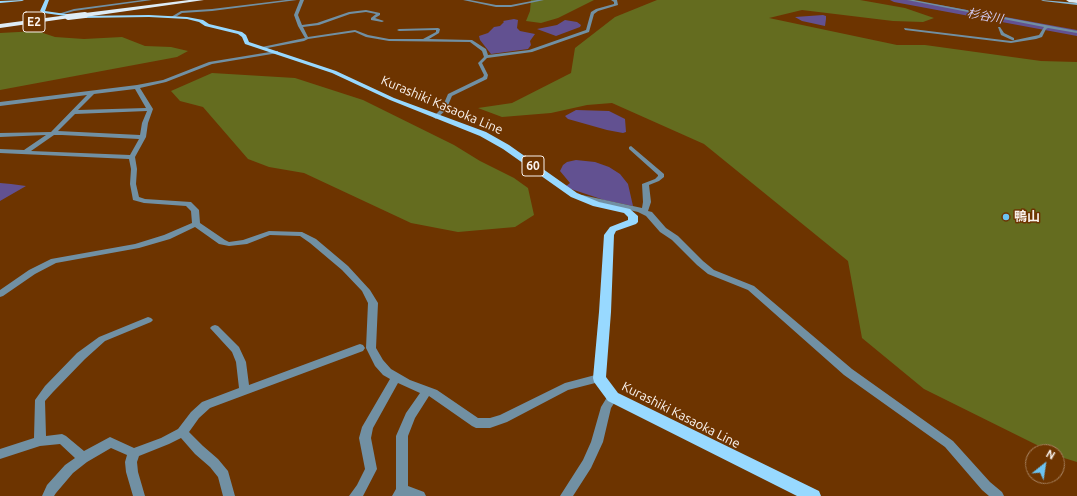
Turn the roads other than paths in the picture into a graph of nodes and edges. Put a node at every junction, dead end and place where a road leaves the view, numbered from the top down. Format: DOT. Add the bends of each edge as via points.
graph roads {
  1 [pos="22,0"];
  2 [pos="47,0"];
  3 [pos="150,0"];
  4 [pos="188,0"];
  5 [pos="201,0"];
  6 [pos="295,0"];
  7 [pos="302,0"];
  8 [pos="465,0"];
  9 [pos="542,0"];
  10 [pos="613,0"];
  11 [pos="909,0"];
  12 [pos="1043,0"];
  13 [pos="1069,0"];
  14 [pos="922,1"];
  15 [pos="0,2"];
  16 [pos="1077,2"];
  17 [pos="82,15"];
  18 [pos="64,16"];
  19 [pos="173,17"];
  20 [pos="382,21"];
  21 [pos="0,25"];
  22 [pos="300,26"];
  23 [pos="1046,27"];
  24 [pos="905,28"];
  25 [pos="999,28"];
  26 [pos="399,30"];
  27 [pos="1077,32"];
  28 [pos="307,38"];
  29 [pos="424,40"];
  30 [pos="1018,41"];
  31 [pos="264,48"];
  32 [pos="276,52"];
  33 [pos="486,57"];
  34 [pos="137,87"];
  35 [pos="93,92"];
  36 [pos="0,104"];
  37 [pos="150,109"];
  38 [pos="74,112"];
  39 [pos="436,117"];
  40 [pos="53,133"];
  41 [pos="0,135"];
  42 [pos="143,137"];
  43 [pos="631,148"];
  44 [pos="0,151"];
  45 [pos="25,152"];
  46 [pos="132,157"];
  47 [pos="574,195"];
  48 [pos="644,212"];
  49 [pos="196,224"];
  50 [pos="0,294"];
  51 [pos="148,320"];
  52 [pos="215,328"];
  53 [pos="360,348"];
  54 [pos="396,378"];
  55 [pos="598,378"];
  56 [pos="245,391"];
  57 [pos="427,391"];
  58 [pos="613,397"];
  59 [pos="182,432"];
  60 [pos="40,441"];
  61 [pos="134,453"];
  62 [pos="0,454"];
  63 [pos="83,458"];
  64 [pos="400,493"];
  65 [pos="48,496"];
  66 [pos="139,496"];
  67 [pos="229,496"];
  68 [pos="355,496"];
  69 [pos="420,496"];
  70 [pos="566,496"];
  71 [pos="813,496"];
  72 [pos="998,496"];
  1 -- 15 [label="main road"];
  2 -- 18 [label="main road, Kurashiki Kasaoka Line / 60" via="42,11"];
  3 -- 18 [label="street" via="74,10"];
  4 -- 17 [label="highway, E2"];
  5 -- 17 [label="highway, E2"];
  6 -- 19 [label="street" via="181,12"];
  7 -- 22 [label="street" via="296,14"];
  8 -- 9 [label="street" via="496,6"];
  10 -- 33 [label="street" via="616,1 616,5 592,13 588,30 530,51"];
  11 -- 14 [label="street"];
  12 -- 16 [label="main road"];
  13 -- 16 [label="highway"];
  14 -- 23 [label="street"];
  17 -- 18 [label="highway, E2, bridge"];
  18 -- 19 [label="main road, Kurashiki Kasaoka Line / 60"];
  18 -- 21 [label="highway, E2"];
  19 -- 31 [label="main road, Kurashiki Kasaoka Line / 60" via="196,20 240,33 247,43"];
  20 -- 22 [label="street" via="372,19 379,14 366,11 350,13 318,24"];
  22 -- 28 [label="street"];
  23 -- 27 [label="street"];
  23 -- 30 [label="street" via="1041,36"];
  24 -- 30 [label="street"];
  25 -- 30 [label="street" via="1002,34"];
  26 -- 29 [label="street" via="438,29 438,32"];
  28 -- 29 [label="street" via="355,31 376,39"];
  28 -- 31 [label="street"];
  29 -- 33 [label="street" via="470,41 484,50"];
  31 -- 32 [label="main road, Kurashiki Kasaoka Line / 60"];
  32 -- 34 [label="street" via="211,63 164,81"];
  32 -- 39 [label="main road, Kurashiki Kasaoka Line / 60" via="334,72 392,100"];
  33 -- 39 [label="street" via="480,63 485,78 450,94 444,109"];
  34 -- 35 [label="street"];
  34 -- 37 [label="street"];
  35 -- 36 [label="street"];
  35 -- 38 [label="street"];
  37 -- 38 [label="street"];
  37 -- 42 [label="street"];
  38 -- 40 [label="street"];
  39 -- 47 [label="main road, Kurashiki Kasaoka Line / 60" via="483,134 506,146"];
  40 -- 41 [label="street"];
  40 -- 42 [label="street"];
  40 -- 45 [label="street"];
  42 -- 46 [label="street"];
  43 -- 48 [label="street" via="661,174 657,180 645,184 647,202"];
  44 -- 45 [label="street"];
  45 -- 46 [label="street"];
  46 -- 49 [label="street" via="136,198 144,201 188,204 195,210"];
  47 -- 48 [label="street"];
  47 -- 55 [label="main road, Kurashiki Kasaoka Line / 60" via="596,204 628,211 633,216 633,222 613,229 609,235"];
  48 -- 72 [label="street" via="649,214 662,230 675,238 700,264 711,272 751,288 848,372 949,444"];
  49 -- 50 [label="street" via="167,237 136,246 54,261 32,272"];
  49 -- 54 [label="street" via="229,244 270,233 302,234 313,241 366,290 373,303 371,348 379,363"];
  51 -- 60 [label="street" via="102,339 81,356 49,389 40,400"];
  52 -- 56 [label="street" via="236,350 241,362"];
  53 -- 56 [label="street"];
  54 -- 57 [label="street"];
  54 -- 68 [label="street" via="368,427 365,438 371,469"];
  55 -- 57 [label="street" via="565,387 503,420 490,423 476,423"];
  55 -- 58 [label="main road, Kurashiki Kasaoka Line"];
  56 -- 59 [label="street" via="206,405"];
  57 -- 64 [label="street" via="410,416 402,436"];
  58 -- 70 [label="street" via="606,407 597,442 587,464"];
  58 -- 71 [label="main road, Kurashiki Kasaoka Line"];
  59 -- 61 [label="street"];
  59 -- 67 [label="street" via="224,475"];
  60 -- 62 [label="street"];
  60 -- 63 [label="street" via="62,439"];
  61 -- 63 [label="street" via="110,442"];
  61 -- 66 [label="street" via="131,462 132,472"];
  63 -- 65 [label="street" via="50,488"];
  64 -- 69 [label="street"];
}
